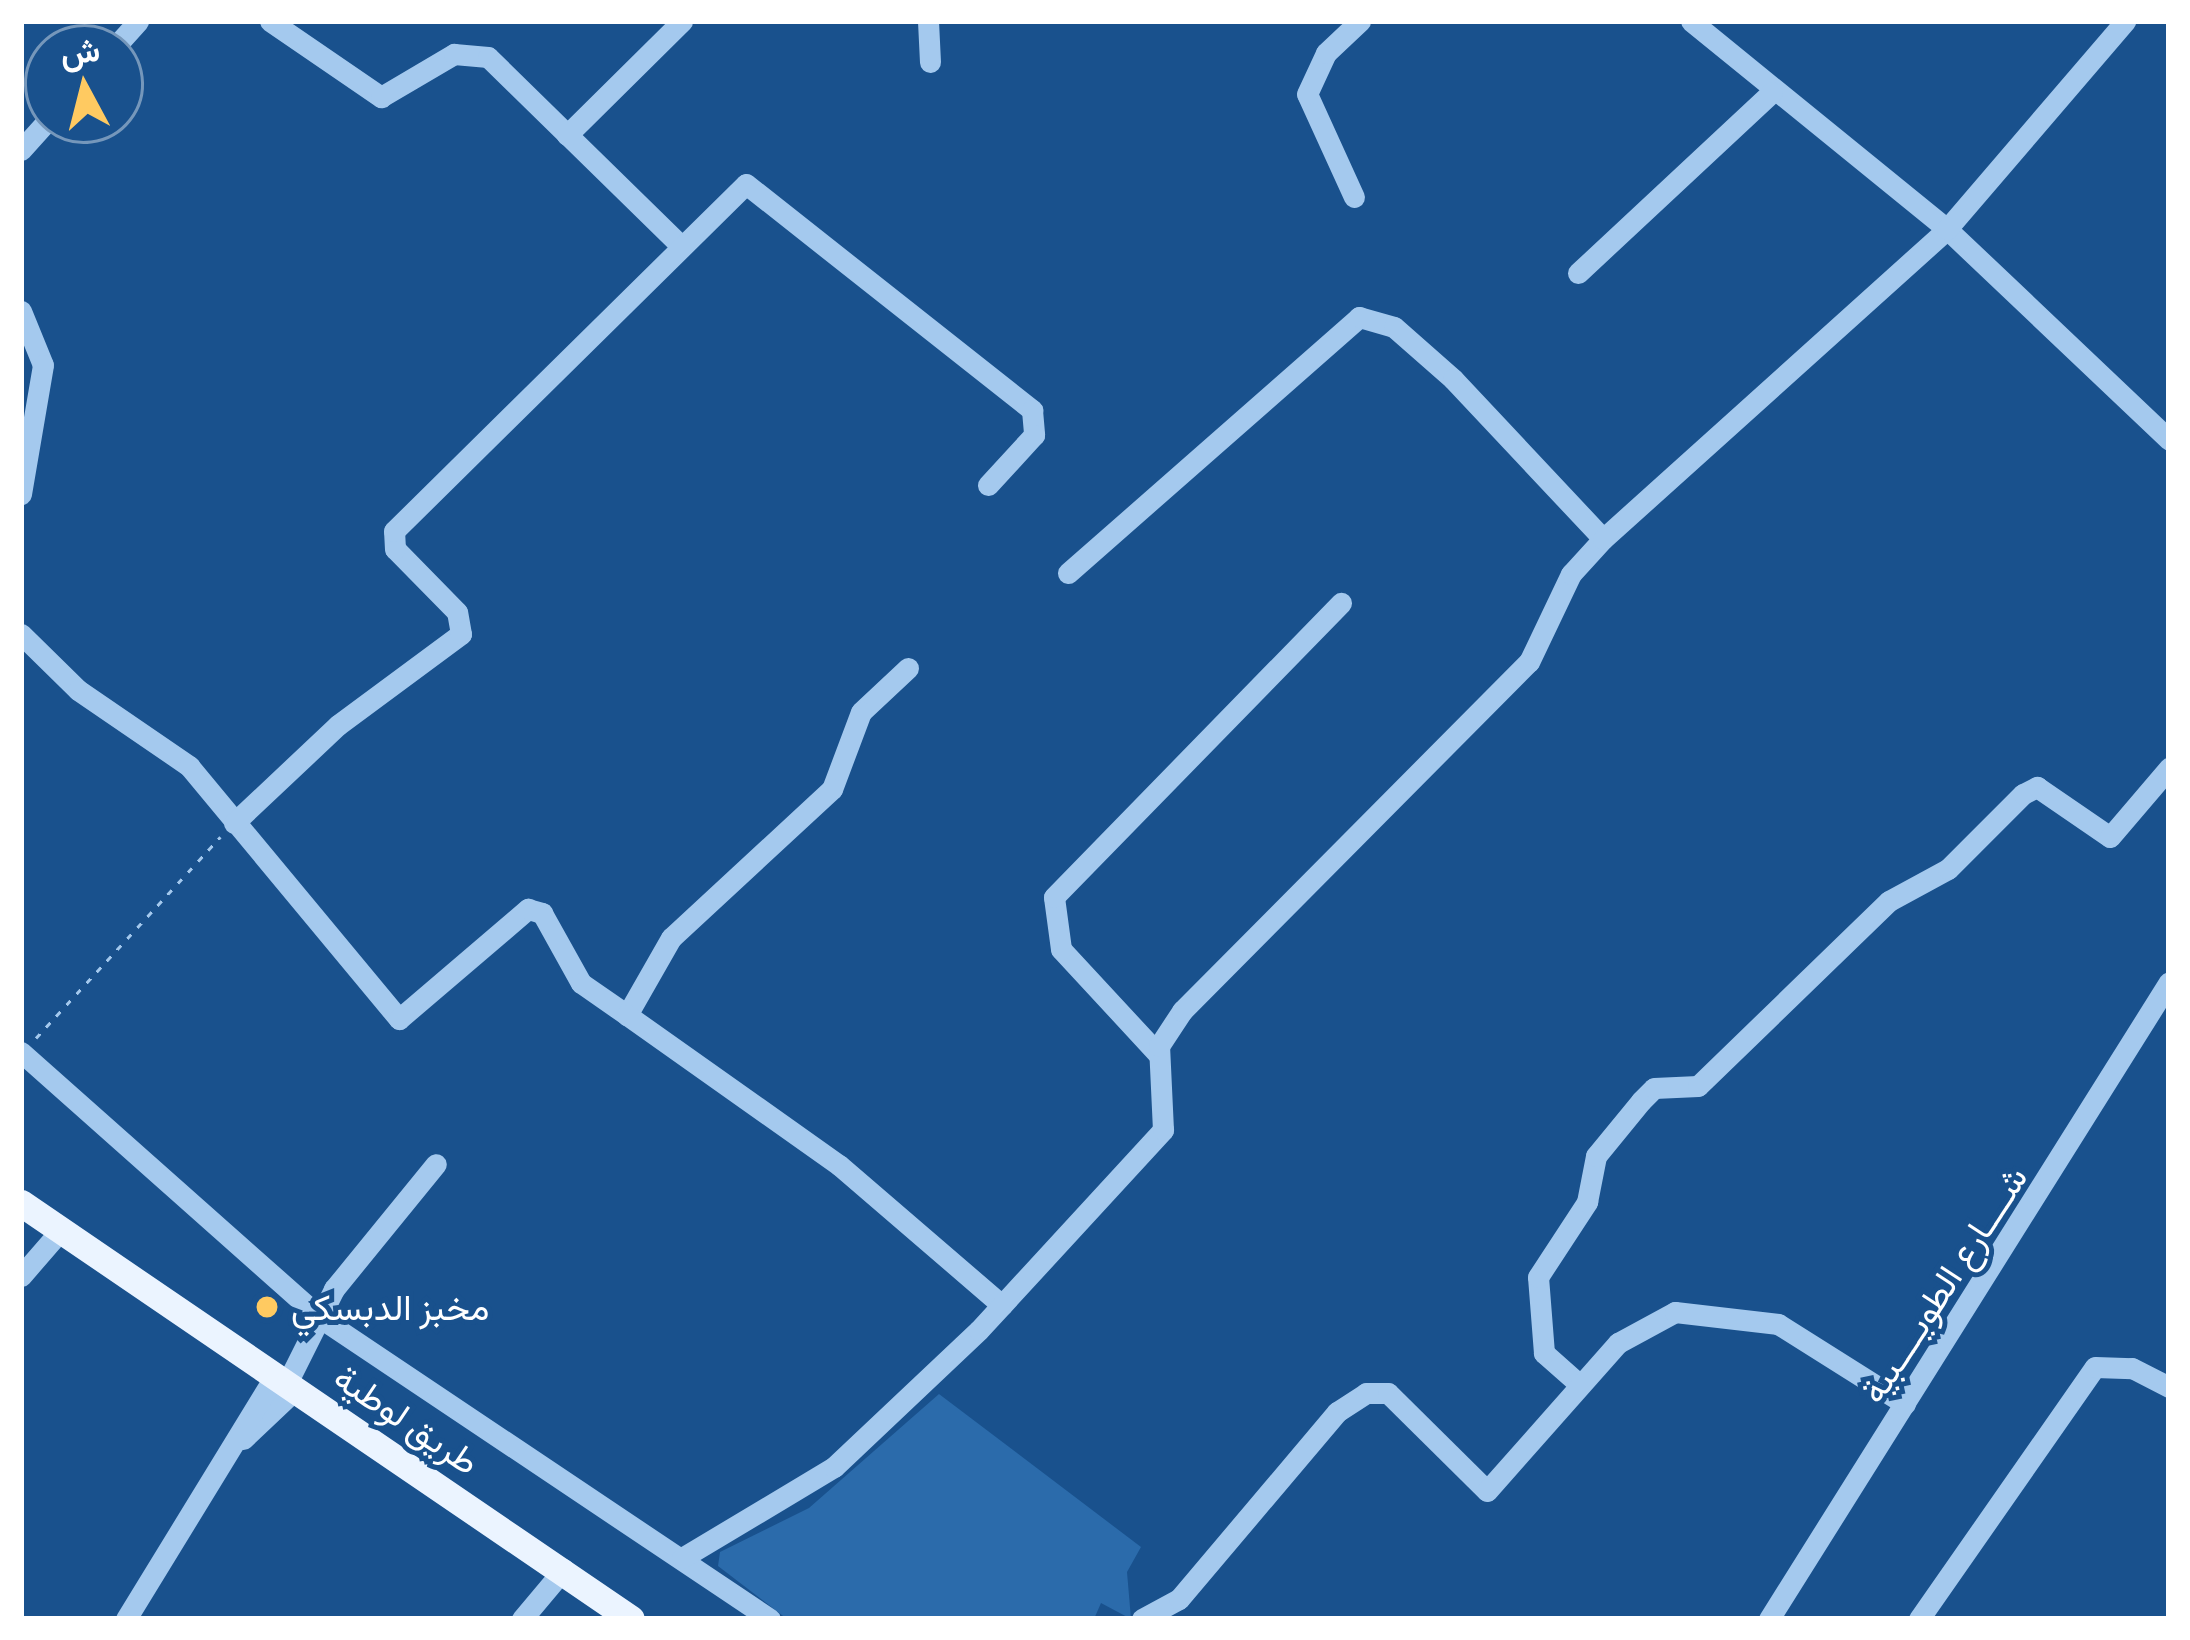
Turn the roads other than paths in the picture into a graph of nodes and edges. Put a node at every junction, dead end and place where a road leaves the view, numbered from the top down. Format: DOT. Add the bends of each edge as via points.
graph roads {
  1 [pos="270,21"];
  2 [pos="682,21"];
  3 [pos="928,21"];
  4 [pos="1360,21"];
  5 [pos="1691,21"];
  6 [pos="2125,21"];
  7 [pos="930,62"];
  8 [pos="1772,92"];
  9 [pos="568,135"];
  10 [pos="1354,197"];
  11 [pos="1947,229"];
  12 [pos="678,243"];
  13 [pos="1578,273"];
  14 [pos="21,311"];
  15 [pos="2169,440"];
  16 [pos="988,485"];
  17 [pos="21,494"];
  18 [pos="1603,539"];
  19 [pos="1068,573"];
  20 [pos="1341,603"];
  21 [pos="21,634"];
  22 [pos="908,668"];
  23 [pos="2169,768"];
  24 [pos="234,823"];
  25 [pos="2169,982"];
  26 [pos="627,1015"];
  27 [pos="22,1052"];
  28 [pos="1160,1055"];
  29 [pos="436,1164"];
  30 [pos="21,1203"];
  31 [pos="62,1230"];
  32 [pos="21,1276"];
  33 [pos="1002,1305"];
  34 [pos="322,1319"];
  35 [pos="287,1381"];
  36 [pos="1579,1384"];
  37 [pos="2169,1388"];
  38 [pos="1906,1404"];
  39 [pos="682,1558"];
  40 [pos="563,1569"];
  41 [pos="126,1619"];
  42 [pos="522,1619"];
  43 [pos="631,1619"];
  44 [pos="770,1619"];
  45 [pos="1142,1619"];
  46 [pos="1768,1619"];
  47 [pos="1919,1619"];
  1 -- 9 [label="street" via="381,97 454,54 478,53"];
  2 -- 9 [label="street"];
  3 -- 7 [label="street"];
  4 -- 10 [label="street" via="1326,53 1306,94"];
  5 -- 8 [label="street"];
  6 -- 11 [label="street"];
  8 -- 11 [label="street"];
  8 -- 13 [label="street"];
  9 -- 12 [label="street"];
  11 -- 15 [label="street"];
  11 -- 18 [label="street"];
  12 -- 16 [label="street" via="755,184 1032,410 1034,436"];
  12 -- 24 [label="street" via="394,531 401,556 457,612 461,634 338,724"];
  14 -- 17 [label="street" via="43,365"];
  18 -- 19 [label="street" via="1453,379 1394,327 1359,317"];
  18 -- 28 [label="street" via="1571,574 1529,662 1182,1011"];
  20 -- 28 [label="street" via="1054,897 1061,949"];
  21 -- 24 [label="street" via="78,690 188,766"];
  22 -- 26 [label="street" via="861,712 832,789 682,925"];
  23 -- 36 [label="street" via="2110,837 2037,787 2023,794 1948,868 1889,901 1698,1086 1654,1088 1641,1100 1596,1156 1587,1202 1538,1276 1544,1353"];
  24 -- 26 [label="street" via="399,1019 529,909 542,913 581,983"];
  25 -- 38 [label="street, شــــارع الطويــــبية"];
  26 -- 33 [label="street" via="839,1165"];
  27 -- 34 [label="street"];
  28 -- 33 [label="street" via="1163,1130"];
  29 -- 34 [label="street" via="367,1243"];
  30 -- 31 [label="main road, طريق لوطية"];
  31 -- 32 [label="street"];
  31 -- 35 [label="main road, طريق لوطية"];
  33 -- 39 [label="street" via="834,1467"];
  34 -- 35 [label="street"];
  34 -- 39 [label="street"];
  35 -- 40 [label="main road, طريق لوطية"];
  35 -- 41 [label="street"];
  36 -- 38 [label="street" via="1643,1323 1708,1308 1816,1340"];
  36 -- 45 [label="street" via="1487,1491 1388,1393 1348,1401 1179,1599"];
  37 -- 47 [label="street" via="2132,1368 2095,1367"];
  38 -- 46 [label="street, شــــارع الطويــــبية"];
  39 -- 44 [label="street"];
  40 -- 42 [label="street"];
  40 -- 43 [label="main road, طريق لوطية"];
}
